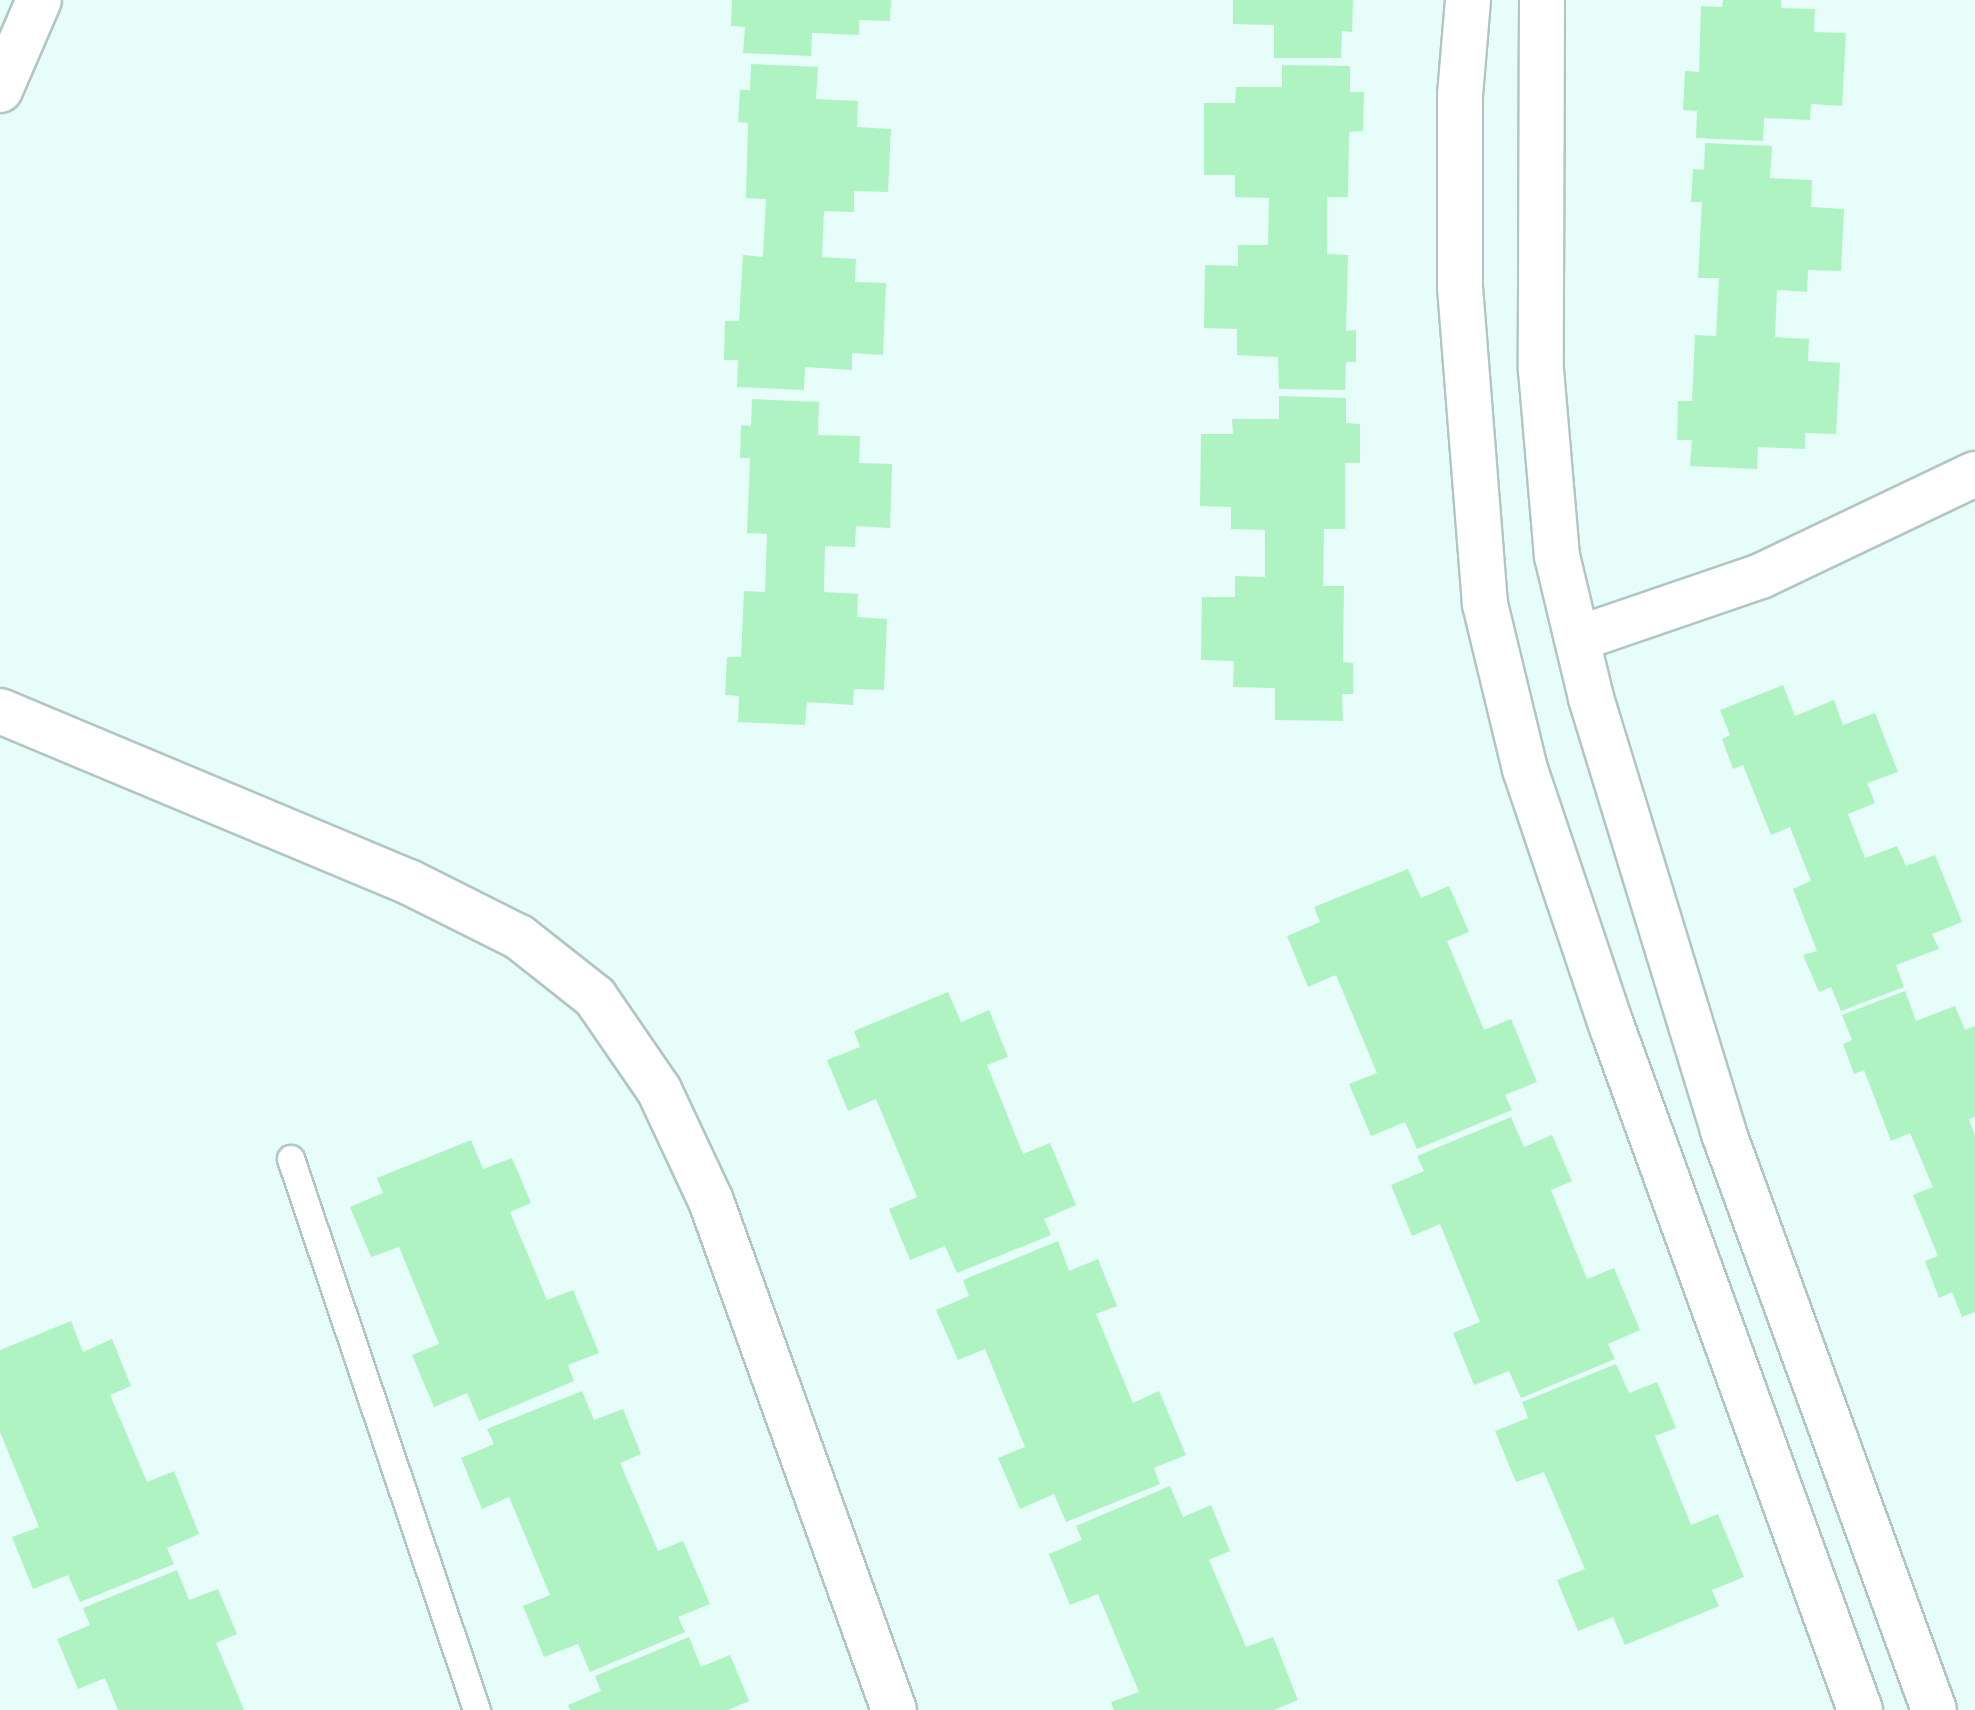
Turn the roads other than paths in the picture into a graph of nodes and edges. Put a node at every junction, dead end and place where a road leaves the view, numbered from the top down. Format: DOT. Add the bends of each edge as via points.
graph roads {
  1 [pos="39,0"];
  2 [pos="1468,0"];
  3 [pos="1542,0"];
  4 [pos="0,90"];
  5 [pos="1975,474"];
  6 [pos="1577,639"];
  7 [pos="0,711"];
  8 [pos="291,1159"];
  9 [pos="477,1710"];
  10 [pos="894,1710"];
  11 [pos="1860,1710"];
  12 [pos="1934,1710"];
  1 -- 4 [label="street"];
  2 -- 11 [label="street" via="1460,96 1460,287 1485,604 1525,769 1607,1013"];
  3 -- 6 [label="street" via="1541,370 1557,556"];
  5 -- 6 [label="street" via="1761,576"];
  6 -- 12 [label="street" via="1723,1131"];
  7 -- 10 [label="street" via="409,882 519,937 595,997 659,1090 711,1201"];
  8 -- 9 [label="lane"];
}
